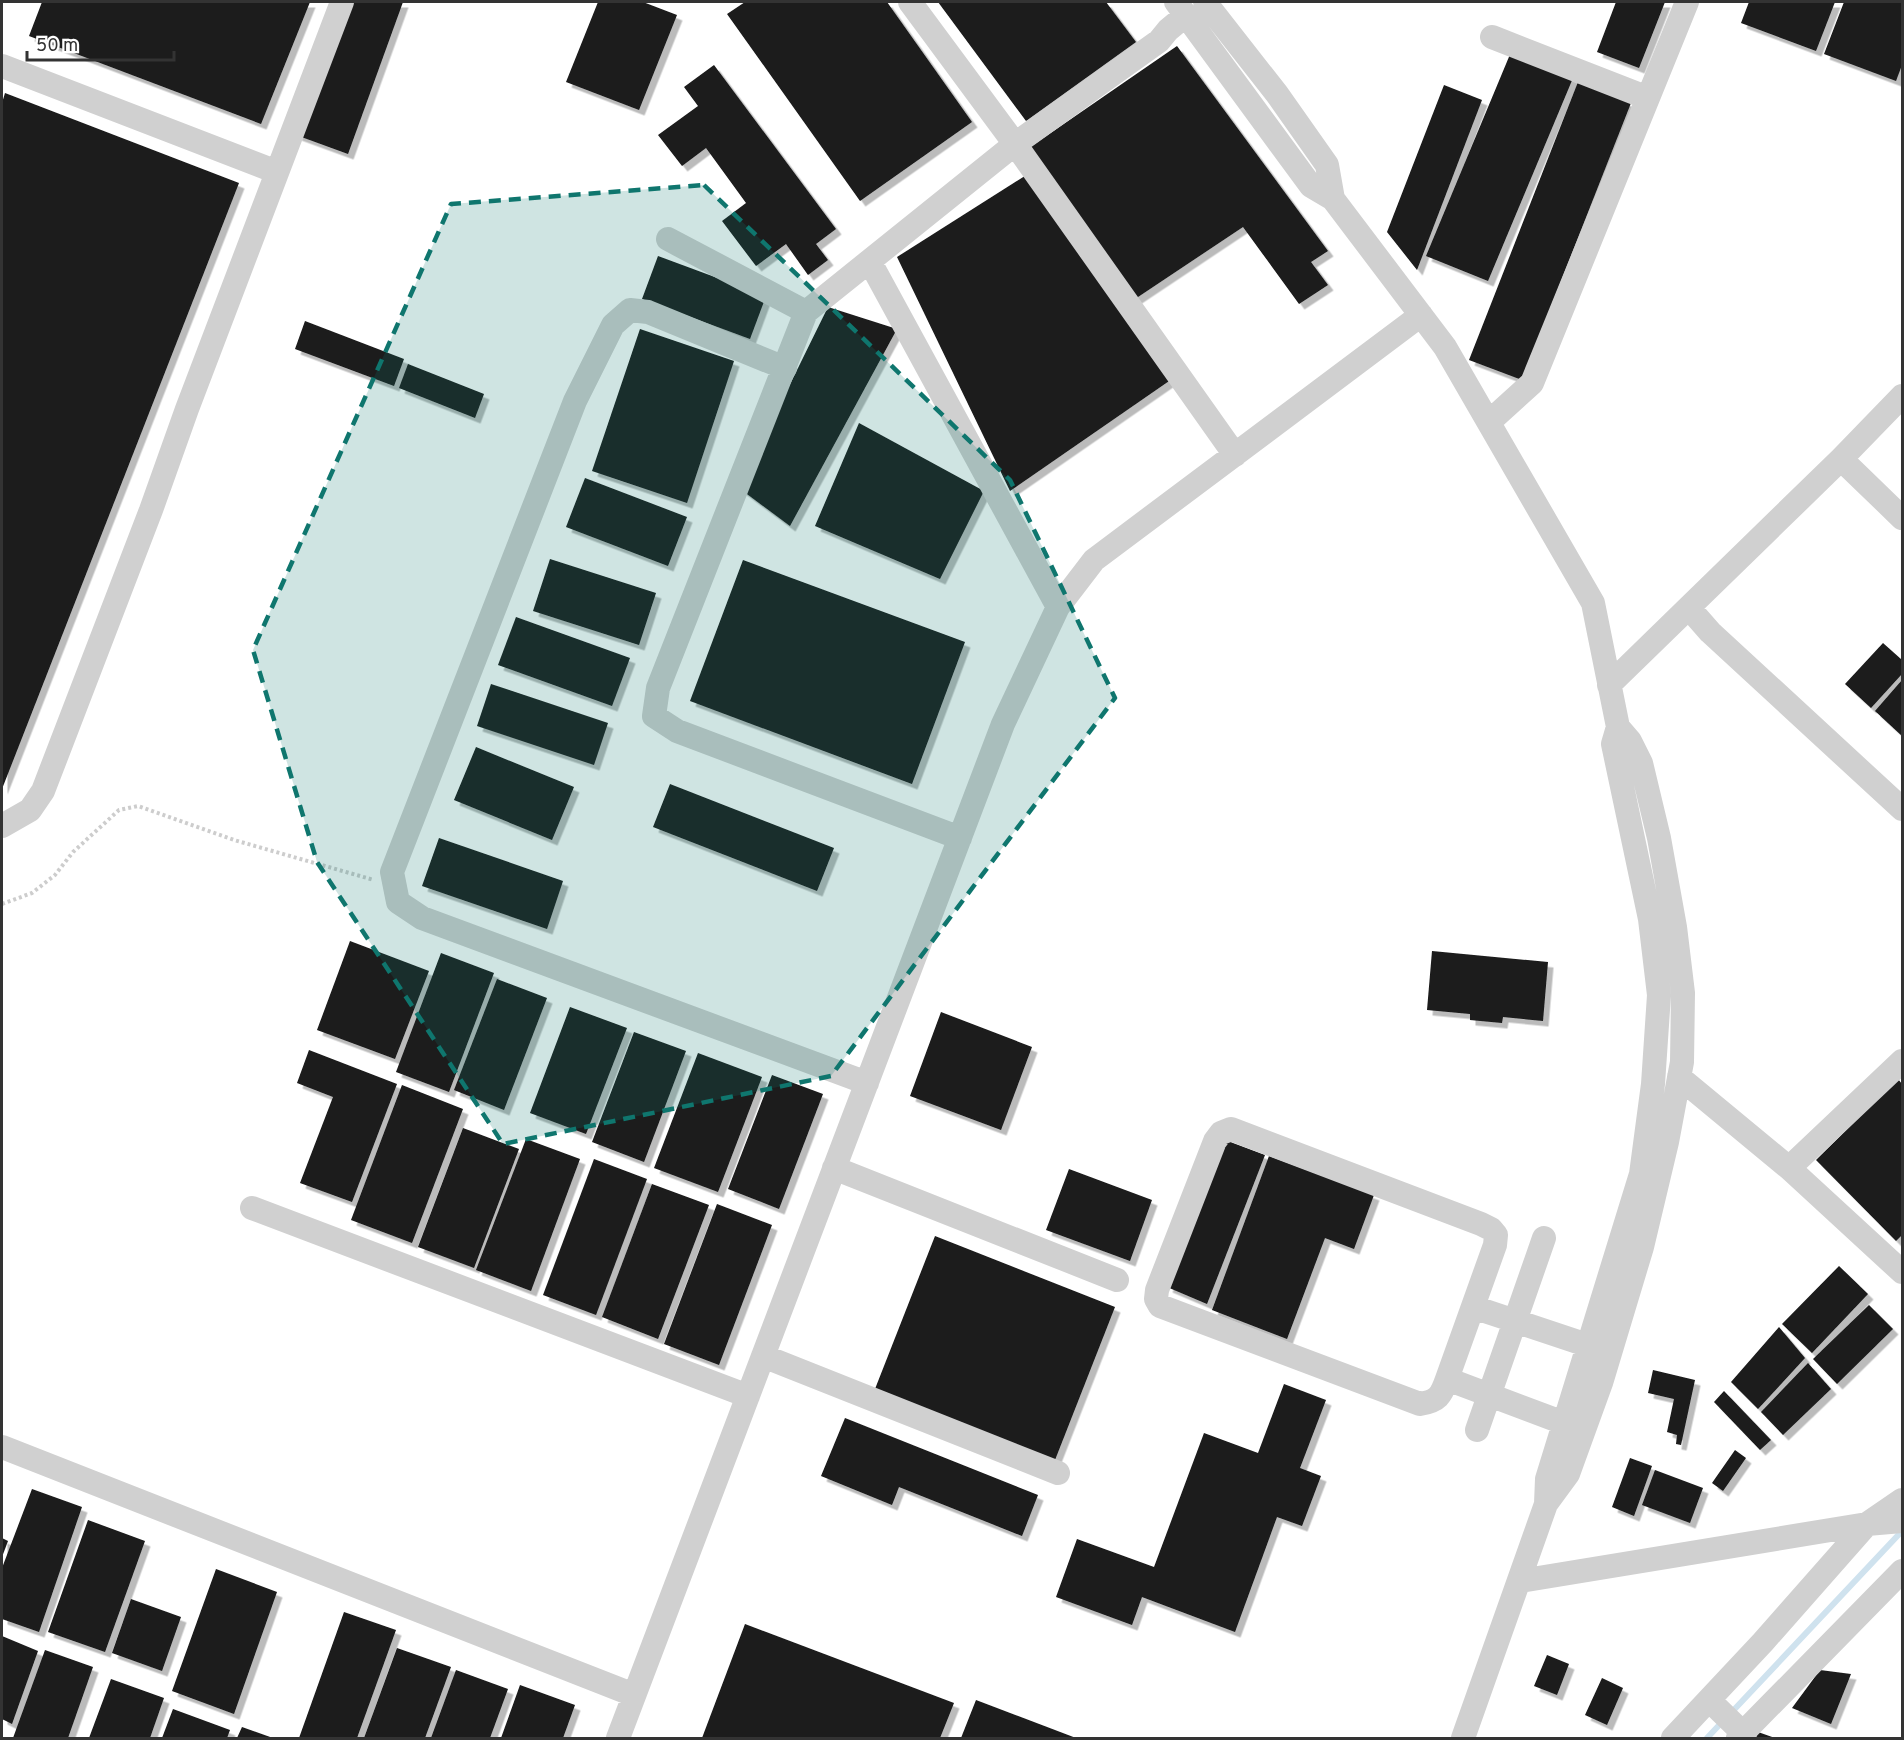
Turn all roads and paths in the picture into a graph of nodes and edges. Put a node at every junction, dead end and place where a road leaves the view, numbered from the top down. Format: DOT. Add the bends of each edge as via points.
graph roads {
  1 [pos="342,2"];
  2 [pos="910,2"];
  3 [pos="1687,2"];
  4 [pos="1189,6"];
  5 [pos="1492,37"];
  6 [pos="2,66"];
  7 [pos="1648,98"];
  8 [pos="1015,144"];
  9 [pos="276,172"];
  10 [pos="668,239"];
  11 [pos="870,262"];
  12 [pos="806,312"];
  13 [pos="1421,315"];
  14 [pos="785,368"];
  15 [pos="1902,396"];
  16 [pos="1489,422"];
  17 [pos="1235,454"];
  18 [pos="1840,459"];
  19 [pos="1902,518"];
  20 [pos="1058,608"];
  21 [pos="1689,608"];
  22 [pos="1609,685"];
  23 [pos="1618,728"];
  24 [pos="1902,809"];
  25 [pos="2,826"];
  26 [pos="960,838"];
  27 [pos="395,886"];
  28 [pos="2,904"];
  29 [pos="1902,1061"];
  30 [pos="1679,1077"];
  31 [pos="867,1083"];
  32 [pos="834,1168"];
  33 [pos="1790,1168"];
  34 [pos="252,1208"];
  35 [pos="1544,1238"];
  36 [pos="1902,1272"];
  37 [pos="1117,1280"];
  38 [pos="1473,1307"];
  39 [pos="1515,1321"];
  40 [pos="1587,1345"];
  41 [pos="763,1356"];
  42 [pos="1447,1379"];
  43 [pos="1490,1395"];
  44 [pos="748,1396"];
  45 [pos="1564,1422"];
  46 [pos="1477,1430"];
  47 [pos="2,1447"];
  48 [pos="1058,1473"];
  49 [pos="1902,1500"];
  50 [pos="1546,1504"];
  51 [pos="1897,1521"];
  52 [pos="1867,1524"];
  53 [pos="1902,1571"];
  54 [pos="1520,1581"];
  55 [pos="634,1695"];
  56 [pos="1728,1722"];
  57 [pos="618,1738"];
  58 [pos="1463,1738"];
  59 [pos="1673,1738"];
  1 -- 9 [label="street"];
  2 -- 8 [label="street"];
  3 -- 7 [label="street"];
  4 -- 8 [label="street" via="1159,41"];
  4 -- 13 [label="street" via="1277,94 1327,165 1333,198"];
  5 -- 7 [label="street"];
  6 -- 9 [label="street"];
  7 -- 16 [label="street" via="1532,383"];
  8 -- 11 [label="street"];
  8 -- 17 [label="street"];
  9 -- 25 [label="street" via="43,791 30,810"];
  10 -- 12 [label="street"];
  11 -- 12 [label="street"];
  11 -- 20 [label="street"];
  12 -- 14 [label="street"];
  13 -- 16 [label="street" via="1445,347"];
  13 -- 17 [label="street"];
  14 -- 26 [label="street" via="658,688 654,716 677,730"];
  14 -- 27 [label="street" via="648,312 630,310 613,325 574,401 392,872"];
  15 -- 18 [label="street"];
  16 -- 22 [label="street" via="1593,603"];
  17 -- 20 [label="street" via="1094,560"];
  18 -- 19 [label="street"];
  18 -- 21 [label="street"];
  20 -- 26 [label="street" via="1003,724"];
  21 -- 22 [label="street"];
  21 -- 24 [label="street" via="1710,632"];
  22 -- 23 [label="street"];
  23 -- 30 [label="street" via="1641,763 1673,916 1683,993"];
  23 -- 40 [label="street" via="1613,744 1650,919 1659,995 1641,1174"];
  26 -- 31 [label="street"];
  27 -- 28 [label="path" via="234,840 138,806 119,810 32,893"];
  27 -- 31 [label="street" via="398,902 422,918"];
  29 -- 33 [label="street"];
  30 -- 33 [label="street"];
  30 -- 50 [label="street" via="1642,1247 1601,1383 1569,1474"];
  31 -- 32 [label="street"];
  32 -- 37 [label="street"];
  32 -- 41 [label="street"];
  33 -- 36 [label="street"];
  34 -- 44 [label="street"];
  35 -- 39 [label="street"];
  38 -- 39 [label="street"];
  38 -- 42 [label="street"];
  38 -- 42 [label="street" via="1495,1245 1496,1235 1491,1229 1231,1129 1215,1141 1157,1290 1160,1306 1420,1404 1430,1403 1442,1394"];
  39 -- 40 [label="street"];
  39 -- 43 [label="street"];
  40 -- 45 [label="street"];
  41 -- 44 [label="street"];
  41 -- 48 [label="street"];
  42 -- 43 [label="street"];
  43 -- 45 [label="street"];
  43 -- 46 [label="street"];
  44 -- 55 [label="street"];
  45 -- 50 [label="street" via="1547,1479"];
  47 -- 55 [label="street"];
  49 -- 52 [label="street"];
  50 -- 54 [label="street"];
  51 -- 52 [label="street"];
  52 -- 54 [label="street"];
  52 -- 56 [label="street"];
  53 -- 56 [label="street"];
  54 -- 58 [label="street"];
  55 -- 57 [label="street"];
  56 -- 59 [label="street"];
}
